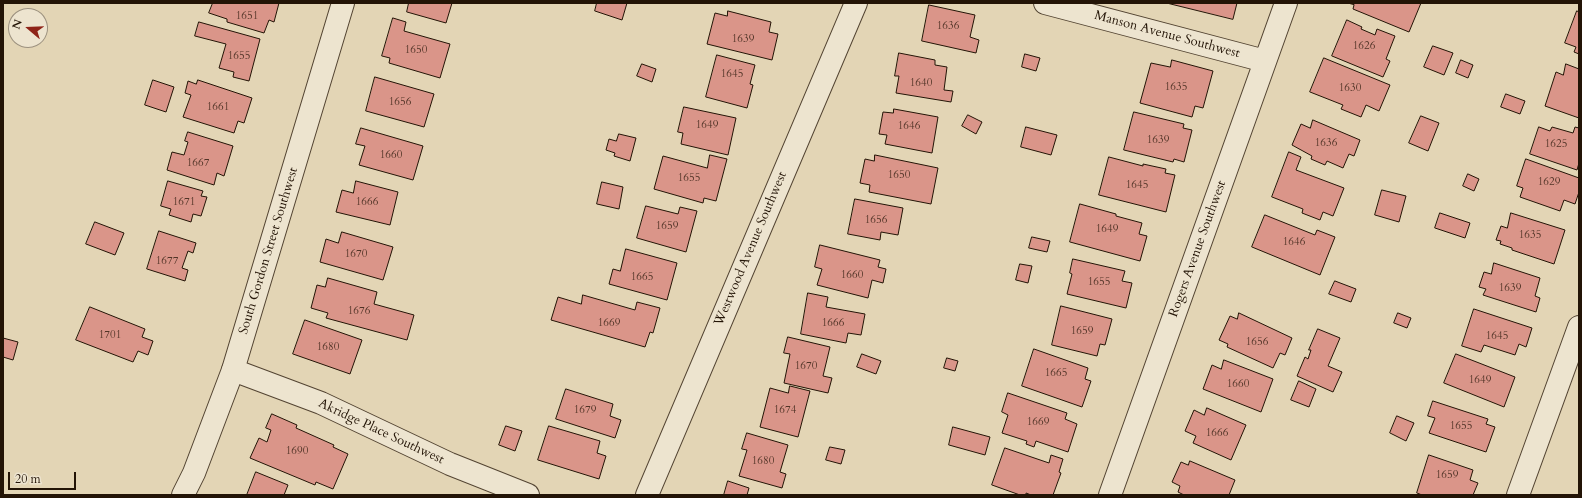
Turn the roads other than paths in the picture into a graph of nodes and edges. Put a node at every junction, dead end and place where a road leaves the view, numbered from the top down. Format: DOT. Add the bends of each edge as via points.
graph roads {
  1 [pos="343,3"];
  2 [pos="856,3"];
  3 [pos="1045,3"];
  4 [pos="1286,3"];
  5 [pos="1265,61"];
  6 [pos="1579,327"];
  7 [pos="233,370"];
  8 [pos="184,495"];
  9 [pos="528,495"];
  10 [pos="646,495"];
  11 [pos="1110,495"];
  12 [pos="1518,495"];
  1 -- 7 [label="street, South Gordon Street Southwest"];
  2 -- 10 [label="street, Westwood Avenue Southwest"];
  3 -- 5 [label="street, Manson Avenue Southwest"];
  4 -- 5 [label="street, Rogers Avenue Southwest"];
  5 -- 11 [label="street, Rogers Avenue Southwest"];
  6 -- 12 [label="street"];
  7 -- 8 [label="street, South Gordon Street Southwest"];
  7 -- 9 [label="street, Akridge Place Southwest" via="321,403 450,464"];
}
